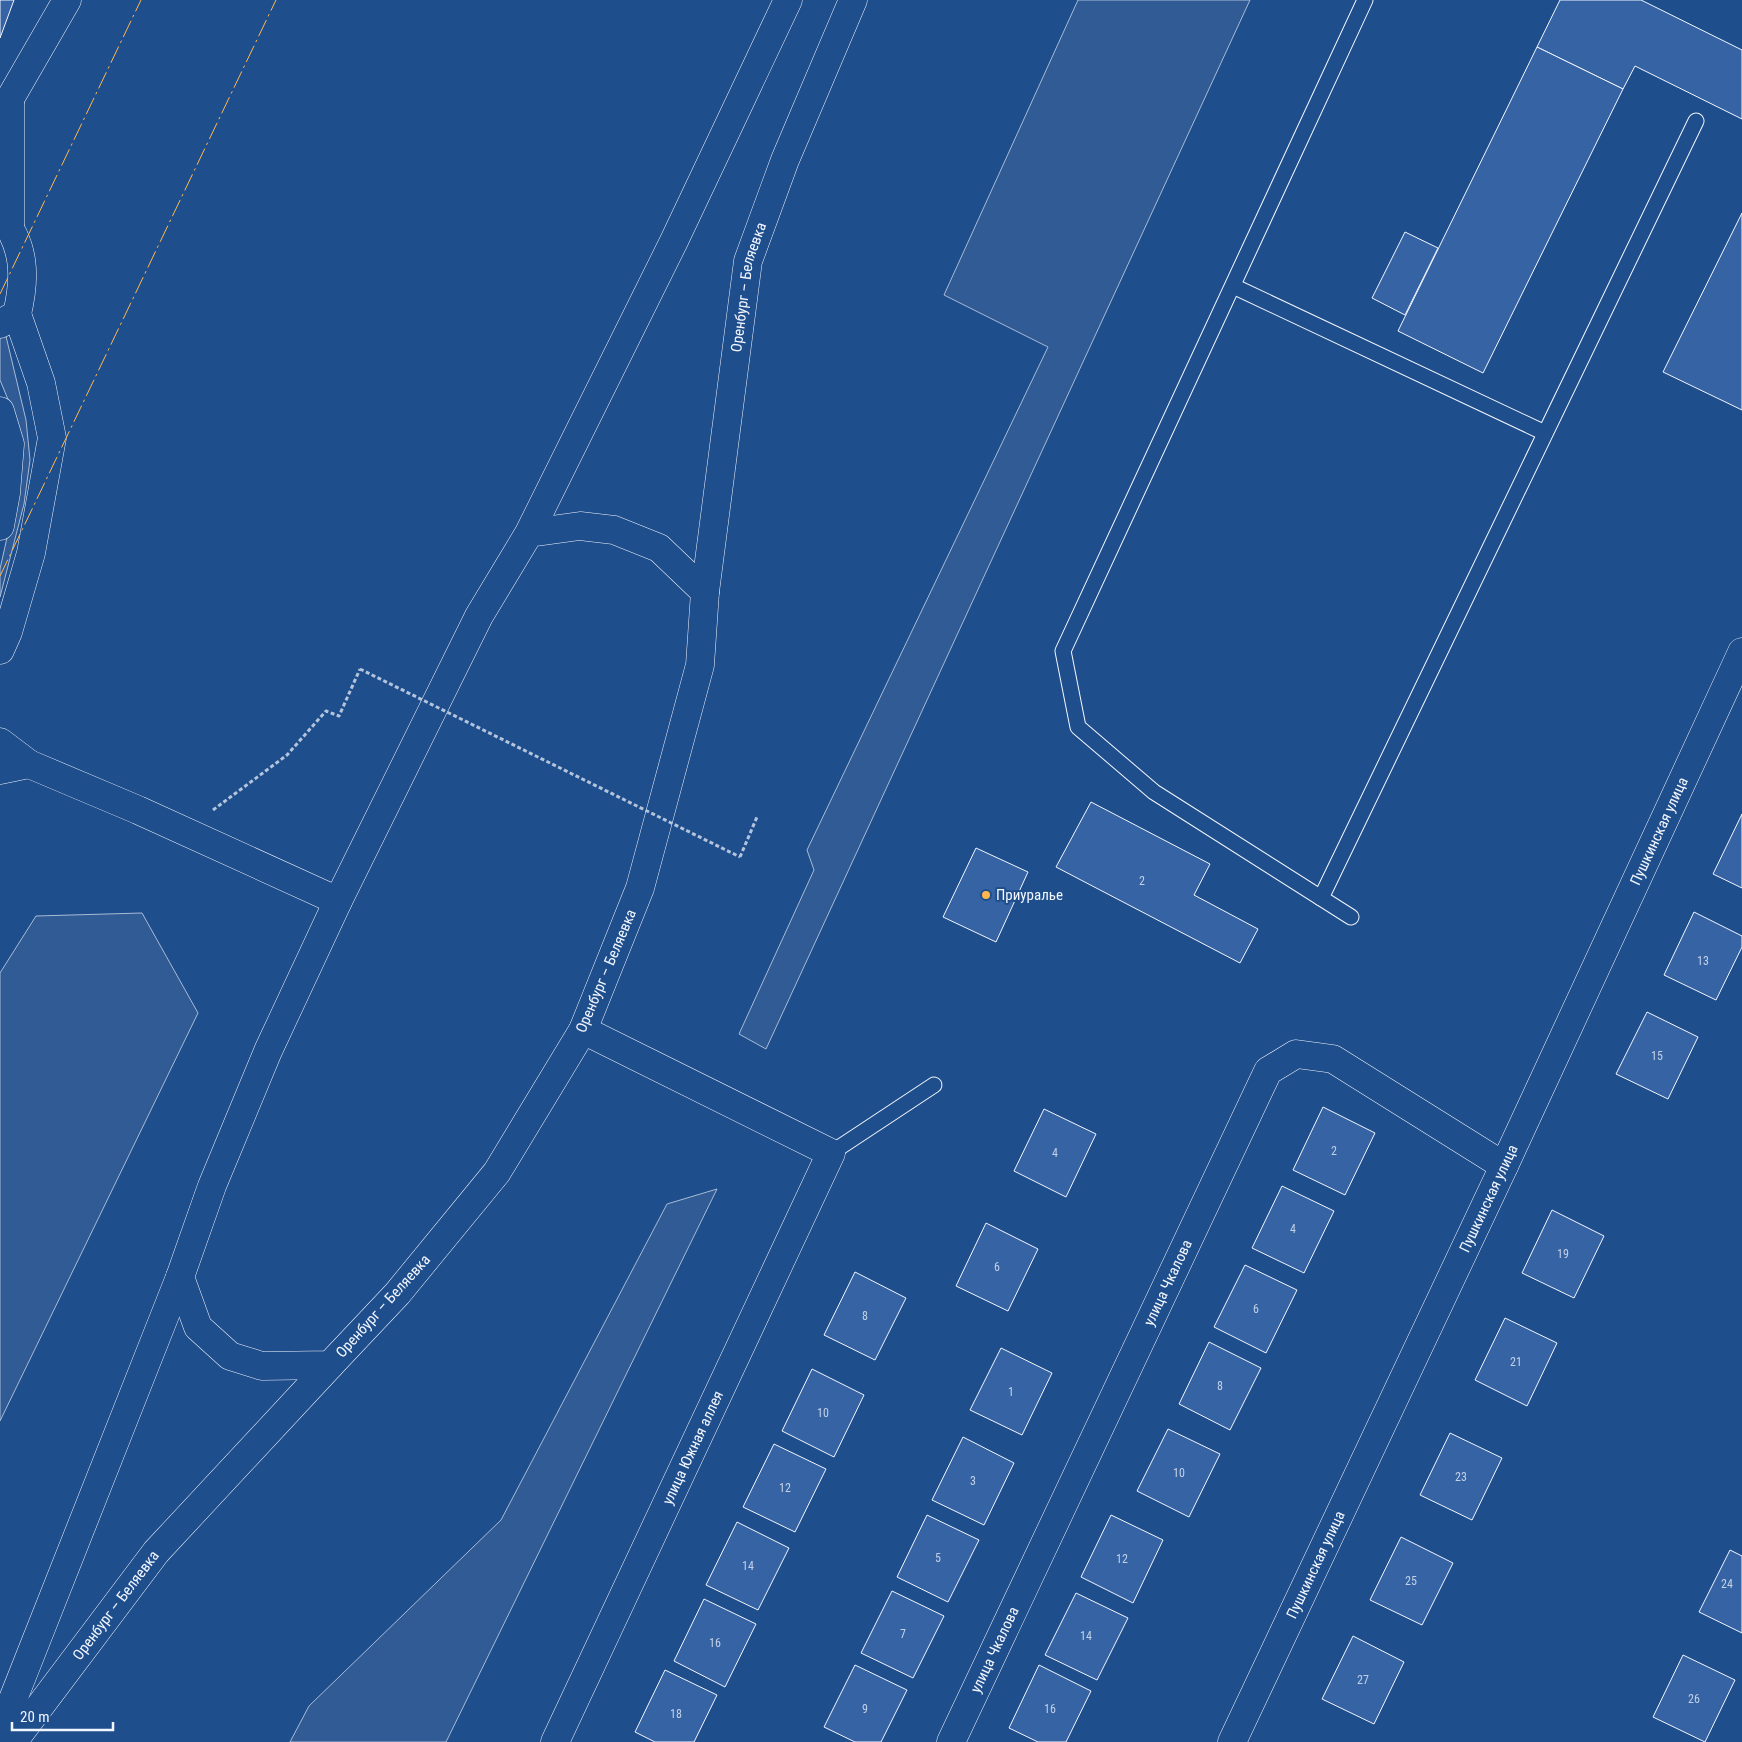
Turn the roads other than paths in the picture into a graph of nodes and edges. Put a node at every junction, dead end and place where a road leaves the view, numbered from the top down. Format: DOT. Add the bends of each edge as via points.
graph roads {
  1 [pos="67,0"];
  2 [pos="788,0"];
  3 [pos="853,0"];
  4 [pos="1365,0"];
  5 [pos="5,107"];
  6 [pos="1696,121"];
  7 [pos="5,220"];
  8 [pos="1233,286"];
  9 [pos="8,319"];
  10 [pos="0,411"];
  11 [pos="1546,433"];
  12 [pos="0,526"];
  13 [pos="529,533"];
  14 [pos="704,592"];
  15 [pos="0,650"];
  16 [pos="1742,652"];
  17 [pos="0,742"];
  18 [pos="0,752"];
  19 [pos="29,764"];
  20 [pos="0,770"];
  21 [pos="1321,898"];
  22 [pos="338,901"];
  23 [pos="1351,917"];
  24 [pos="583,1030"];
  25 [pos="934,1085"];
  26 [pos="831,1152"];
  27 [pos="1504,1166"];
  28 [pos="180,1277"];
  29 [pos="330,1365"];
  30 [pos="0,1732"];
  31 [pos="13,1742"];
  32 [pos="555,1742"];
  33 [pos="951,1742"];
  34 [pos="1232,1742"];
  1 -- 5 [label="street"];
  2 -- 13 [label="street"];
  3 -- 14 [label="street, Оренбург – Беляевка" via="785,160 748,261"];
  4 -- 8 [label="lane"];
  5 -- 7 [label="street"];
  6 -- 11 [label="lane"];
  7 -- 9 [label="street" via="20,251 23,279 23,288"];
  8 -- 11 [label="lane"];
  8 -- 21 [label="lane" via="1063,651 1078,727 1154,792"];
  9 -- 15 [label="street" via="41,383 52,438 31,553"];
  10 -- 12 [label="street" via="10,444"];
  11 -- 21 [label="lane"];
  13 -- 14 [label="street" via="580,526 614,530 659,548"];
  13 -- 22 [label="street" via="479,616"];
  14 -- 24 [label="street, Оренбург – Беляевка" via="700,665 640,888"];
  16 -- 27 [label="street, Пушкинская улица"];
  17 -- 19 [label="street"];
  18 -- 19 [label="lane"];
  19 -- 20 [label="street"];
  19 -- 22 [label="street"];
  21 -- 23 [label="lane"];
  22 -- 28 [label="street" via="268,1051 212,1186"];
  24 -- 26 [label="street"];
  24 -- 29 [label="street, Оренбург – Беляевка" via="497,1172 397,1294"];
  25 -- 26 [label="lane"];
  26 -- 32 [label="street, улица Южная аллея"];
  27 -- 33 [label="street, улица Чкалова" via="1333,1059 1296,1054 1268,1071"];
  27 -- 34 [label="street, Пушкинская улица"];
  28 -- 29 [label="street, Оренбург – Беляевка" via="198,1327 230,1356 262,1366"];
  28 -- 30 [label="street"];
  29 -- 31 [label="street, Оренбург – Беляевка" via="156,1552"];
}
